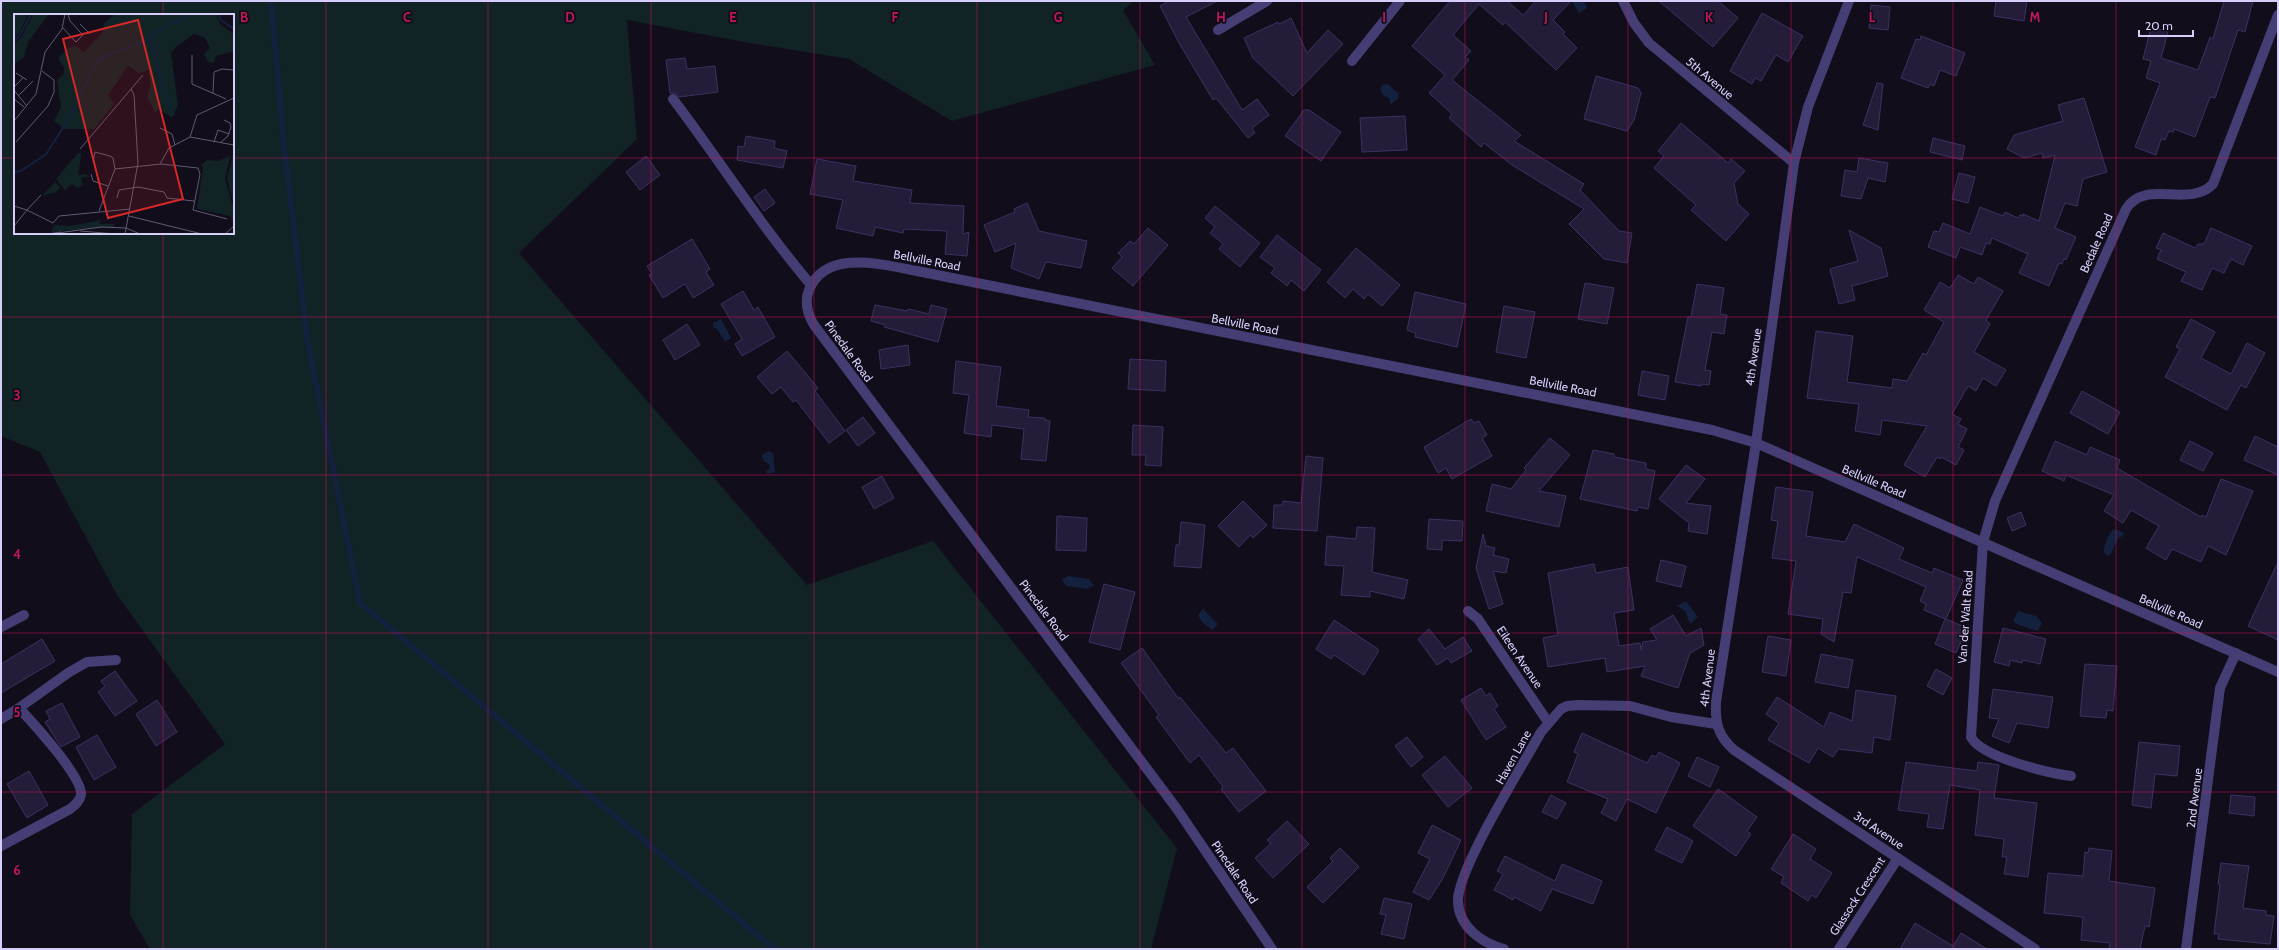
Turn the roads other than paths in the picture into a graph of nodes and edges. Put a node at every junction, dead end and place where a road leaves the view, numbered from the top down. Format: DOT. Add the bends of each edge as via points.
graph roads {
  1 [pos="1267,1"];
  2 [pos="1400,1"];
  3 [pos="1623,1"];
  4 [pos="1849,1"];
  5 [pos="2278,15"];
  6 [pos="1218,30"];
  7 [pos="1352,61"];
  8 [pos="673,99"];
  9 [pos="1794,163"];
  10 [pos="811,285"];
  11 [pos="1756,443"];
  12 [pos="1983,542"];
  13 [pos="1468,611"];
  14 [pos="24,615"];
  15 [pos="1,628"];
  16 [pos="2236,653"];
  17 [pos="116,660"];
  18 [pos="2278,672"];
  19 [pos="19,708"];
  20 [pos="1,719"];
  21 [pos="1548,722"];
  22 [pos="1716,724"];
  23 [pos="2071,776"];
  24 [pos="1,846"];
  25 [pos="1898,858"];
  26 [pos="1272,949"];
  27 [pos="1504,949"];
  28 [pos="1838,949"];
  29 [pos="2035,949"];
  30 [pos="2186,949"];
  1 -- 6 [label="street"];
  2 -- 7 [label="street"];
  3 -- 9 [label="street, 5th Avenue" via="1634,23 1649,43"];
  4 -- 9 [label="street, 4th Avenue" via="1808,107"];
  5 -- 12 [label="street, Bedale Road" via="2213,184 2195,194 2143,195 2132,200 2126,209 1995,501"];
  8 -- 10 [label="street" via="719,159 772,238"];
  9 -- 11 [label="street, 4th Avenue"];
  10 -- 11 [label="street, Bellville Road" via="818,275 840,264 862,262 882,265 1638,414 1712,430"];
  10 -- 26 [label="street, Pinedale Road" via="806,307 814,325 1177,809"];
  11 -- 12 [label="street, Bellville Road"];
  11 -- 22 [label="street, 4th Avenue" via="1717,695"];
  12 -- 16 [label="street, Bellville Road"];
  12 -- 23 [label="street, Van der Walt Road" via="1971,737 1977,745 2014,762"];
  13 -- 21 [label="street, Eileen Avenue" via="1478,619"];
  14 -- 15 [label="street"];
  16 -- 18 [label="street, Bellville Road"];
  16 -- 30 [label="street, 2nd Avenue" via="2220,688"];
  17 -- 19 [label="street" via="87,662"];
  19 -- 20 [label="street"];
  19 -- 24 [label="street" via="76,778 81,795 70,809"];
  21 -- 22 [label="street, Haven Lane" via="1567,706 1616,704"];
  21 -- 27 [label="street, Haven Lane" via="1483,838 1464,875 1458,894 1460,912 1472,931 1483,941"];
  22 -- 25 [label="street, 3rd Avenue" via="1722,738 1734,750"];
  25 -- 28 [label="street, Glassock Crescent"];
  25 -- 29 [label="street, 3rd Avenue"];
}
